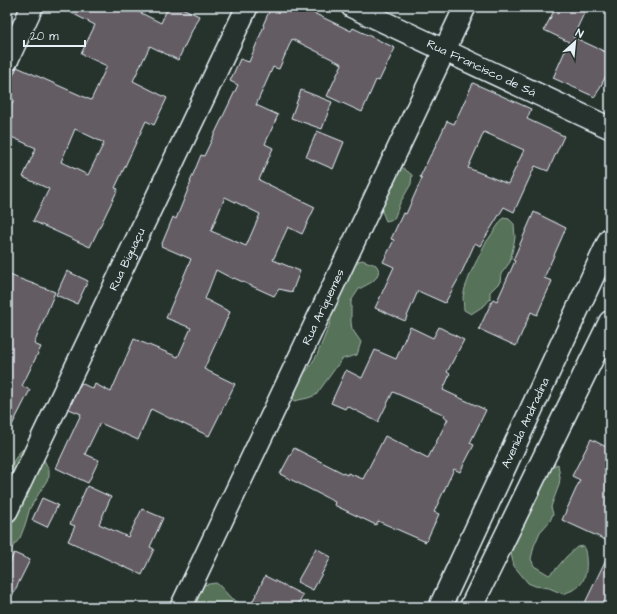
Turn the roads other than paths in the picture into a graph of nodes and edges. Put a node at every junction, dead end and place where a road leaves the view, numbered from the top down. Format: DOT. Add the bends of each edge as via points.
graph roads {
  1 [pos="32,7"];
  2 [pos="246,7"];
  3 [pos="352,7"];
  4 [pos="465,7"];
  5 [pos="444,50"];
  6 [pos="7,61"];
  7 [pos="610,128"];
  8 [pos="610,239"];
  9 [pos="610,322"];
  10 [pos="7,510"];
  11 [pos="442,606"];
  12 [pos="181,607"];
  13 [pos="472,607"];
  1 -- 6 [label="street"];
  2 -- 10 [label="street, Rua Biguaçu"];
  3 -- 5 [label="street, Rua Francisco de Sá"];
  4 -- 5 [label="street, Rua Ariquemes"];
  5 -- 7 [label="street, Rua Francisco de Sá"];
  5 -- 12 [label="street, Rua Ariquemes"];
  8 -- 11 [label="main road, Avenida Andradina"];
  9 -- 13 [label="main road"];
}
